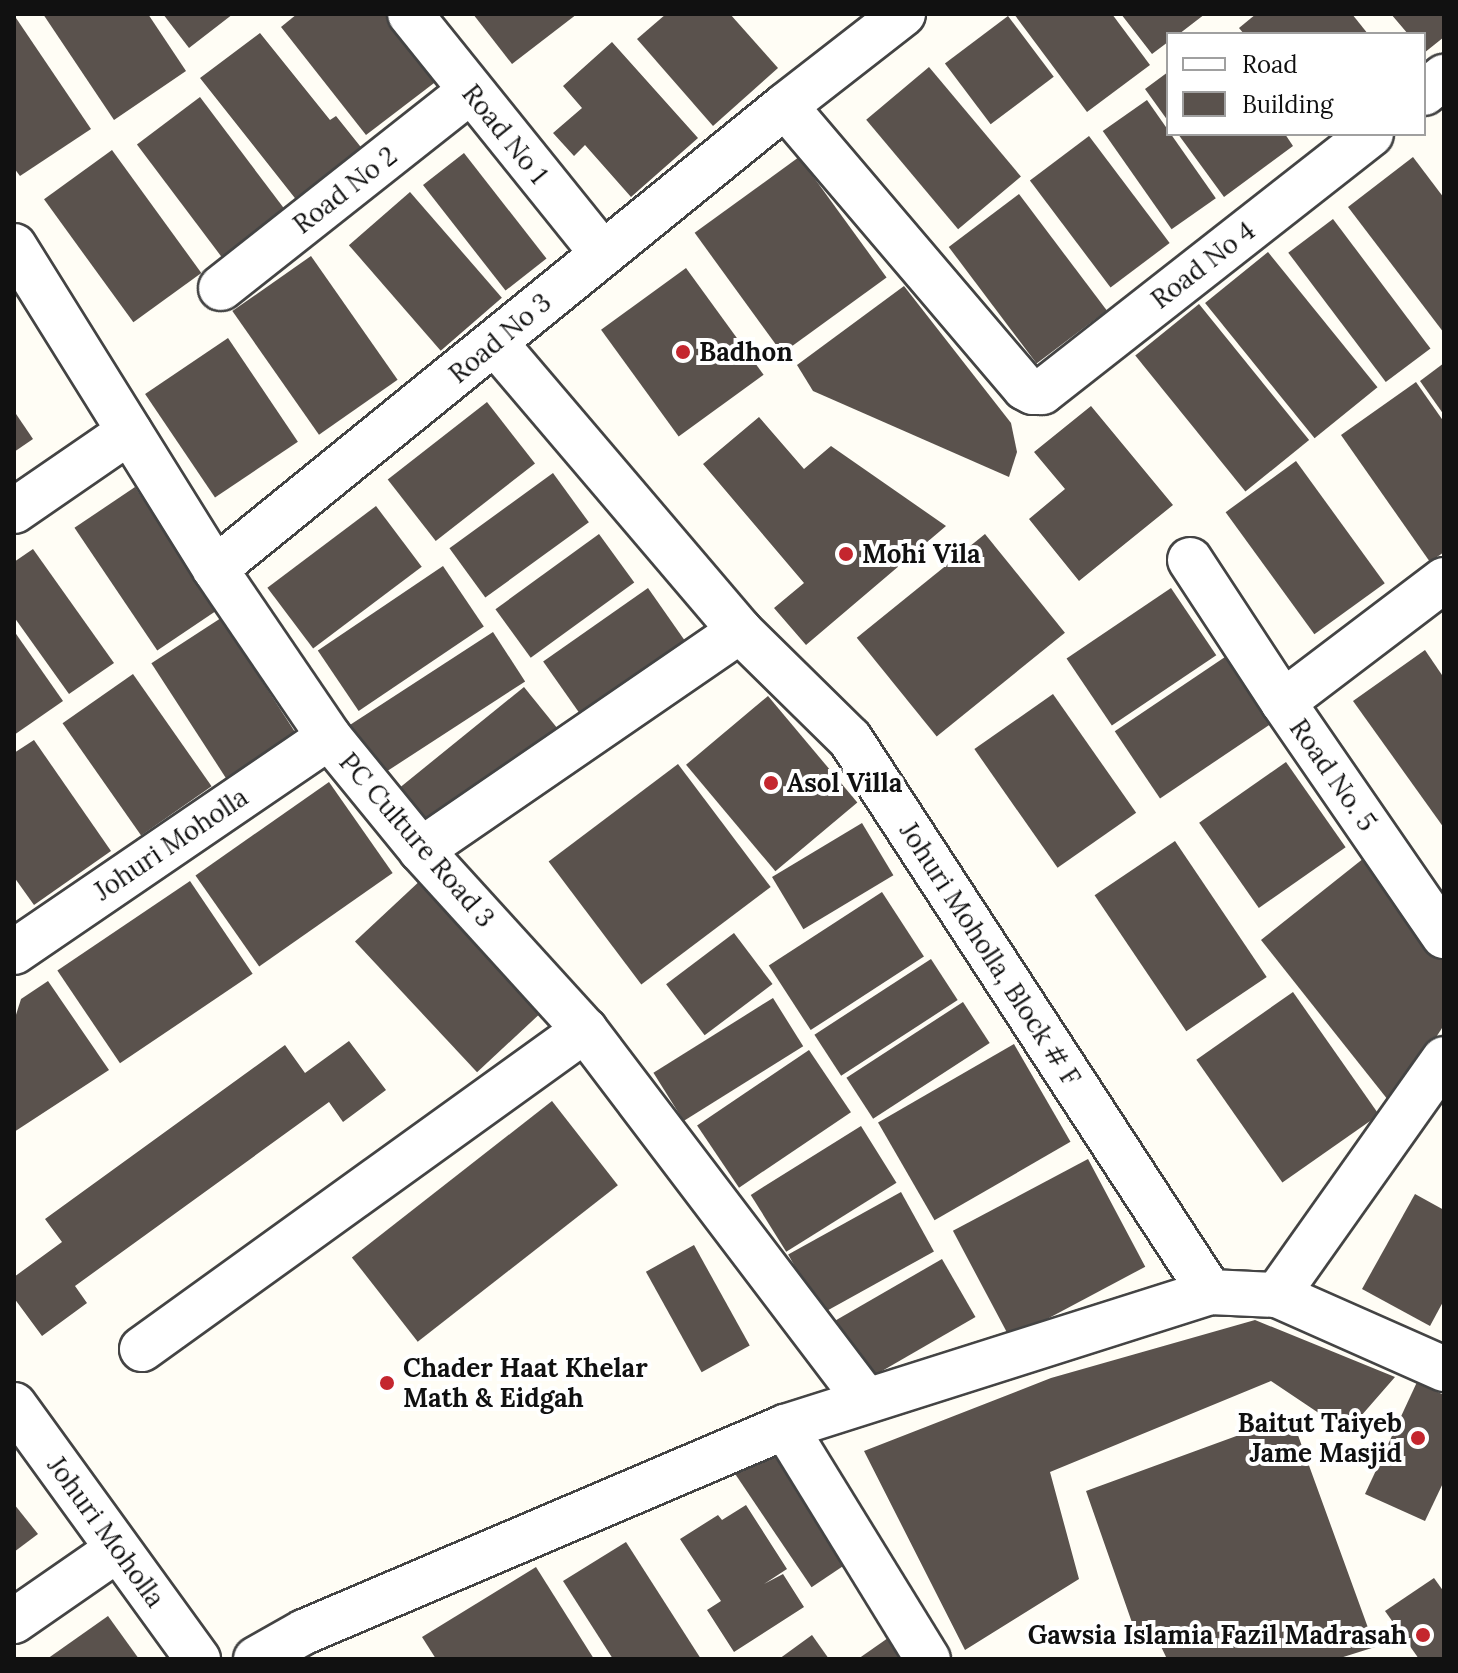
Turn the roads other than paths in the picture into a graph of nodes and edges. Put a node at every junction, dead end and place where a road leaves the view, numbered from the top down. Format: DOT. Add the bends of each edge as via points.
graph roads {
  1 [pos="410,14"];
  2 [pos="903,14"];
  3 [pos="1444,77"];
  4 [pos="1426,91"];
  5 [pos="469,92"];
  6 [pos="785,106"];
  7 [pos="1368,136"];
  8 [pos="14,246"];
  9 [pos="602,253"];
  10 [pos="221,288"];
  11 [pos="495,343"];
  12 [pos="129,432"];
  13 [pos="14,511"];
  14 [pos="1190,560"];
  15 [pos="215,569"];
  16 [pos="1444,580"];
  17 [pos="740,631"];
  18 [pos="1283,702"];
  19 [pos="329,737"];
  20 [pos="421,850"];
  21 [pos="1444,936"];
  22 [pos="14,952"];
  23 [pos="585,1030"];
  24 [pos="1444,1059"];
  25 [pos="1210,1292"];
  26 [pos="1277,1295"];
  27 [pos="142,1349"];
  28 [pos="1444,1369"];
  29 [pos="866,1400"];
  30 [pos="14,1405"];
  31 [pos="785,1427"];
  32 [pos="118,1549"];
  33 [pos="14,1621"];
  34 [pos="312,1646"];
  35 [pos="198,1659"];
  36 [pos="256,1659"];
  37 [pos="928,1659"];
  1 -- 5 [label="street, Road No 1"];
  2 -- 6 [label="street, Road No 3"];
  3 -- 4 [label="street"];
  5 -- 9 [label="street, Road No 1"];
  5 -- 10 [label="street, Road No 2"];
  6 -- 7 [label="street, Road No 4" via="1033,392 1042,392"];
  6 -- 9 [label="street, Road No 3"];
  8 -- 12 [label="street, PC Culture Road 3"];
  9 -- 11 [label="street, Road No 3"];
  11 -- 15 [label="street, Road No 3"];
  11 -- 17 [label="street, Johuri Moholla, Block # F"];
  12 -- 13 [label="street"];
  12 -- 15 [label="street, PC Culture Road 3"];
  14 -- 18 [label="street"];
  15 -- 19 [label="street, PC Culture Road 3"];
  16 -- 18 [label="street, Road No. 5"];
  17 -- 20 [label="street"];
  17 -- 25 [label="street, Johuri Moholla, Block # F" via="850,739"];
  18 -- 21 [label="street, Road No. 5"];
  19 -- 20 [label="street, PC Culture Road 3"];
  19 -- 22 [label="street, Johuri Moholla"];
  20 -- 23 [label="street, PC Culture Road 3"];
  23 -- 27 [label="street"];
  23 -- 29 [label="street, PC Culture Road 3"];
  24 -- 26 [label="street"];
  25 -- 26 [label="street"];
  25 -- 29 [label="street"];
  26 -- 28 [label="street"];
  29 -- 31 [label="street"];
  30 -- 32 [label="street, Johuri Moholla"];
  31 -- 34 [label="street"];
  31 -- 37 [label="street"];
  32 -- 33 [label="street"];
  32 -- 35 [label="street, Johuri Moholla"];
  34 -- 36 [label="street"];
}
